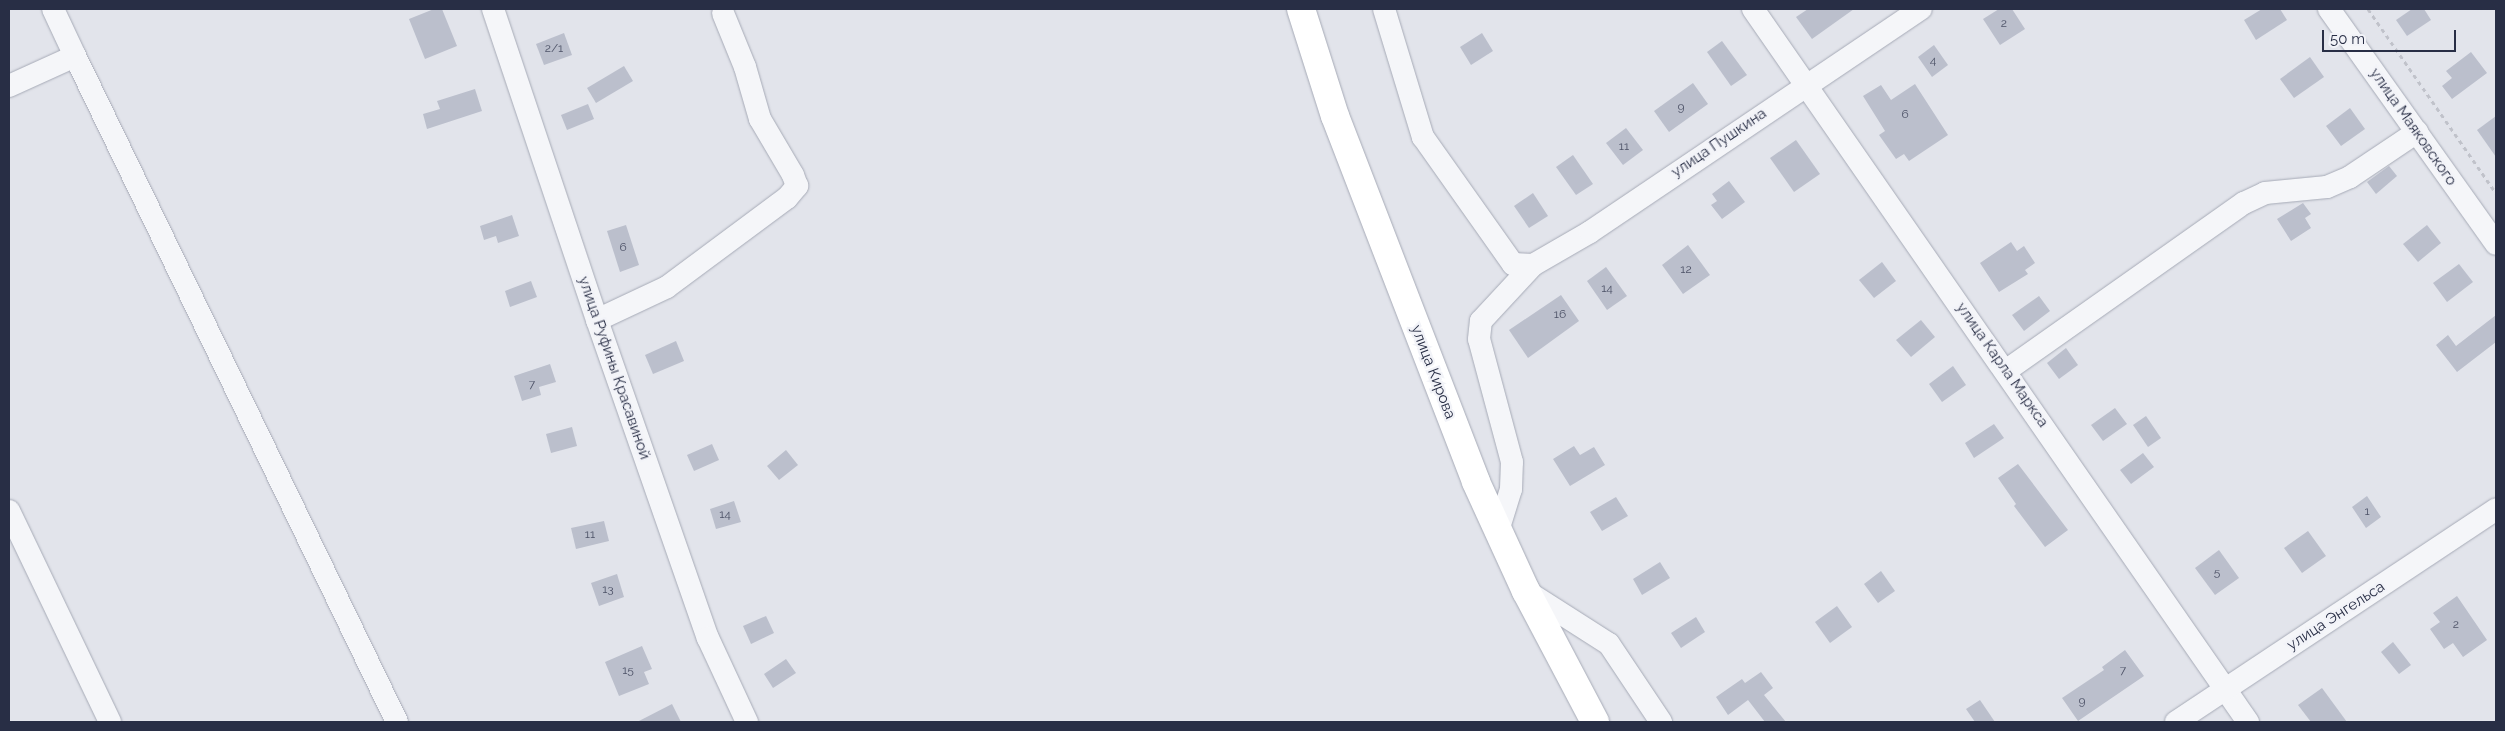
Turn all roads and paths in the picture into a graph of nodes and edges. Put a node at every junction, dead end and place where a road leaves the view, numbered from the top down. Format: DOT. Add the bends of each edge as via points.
graph roads {
  1 [pos="53,9"];
  2 [pos="494,9"];
  3 [pos="1301,9"];
  4 [pos="1384,9"];
  5 [pos="1753,9"];
  6 [pos="1921,9"];
  7 [pos="2329,9"];
  8 [pos="2368,9"];
  9 [pos="723,13"];
  10 [pos="75,56"];
  11 [pos="1806,84"];
  12 [pos="9,86"];
  13 [pos="2417,132"];
  14 [pos="2496,193"];
  15 [pos="2496,244"];
  16 [pos="1523,265"];
  17 [pos="597,320"];
  18 [pos="2007,370"];
  19 [pos="2496,509"];
  20 [pos="9,511"];
  21 [pos="1498,531"];
  22 [pos="1526,591"];
  23 [pos="2224,689"];
  24 [pos="110,722"];
  25 [pos="397,722"];
  26 [pos="747,722"];
  27 [pos="1595,722"];
  28 [pos="1661,722"];
  29 [pos="2176,722"];
  30 [pos="2248,722"];
  1 -- 10 [label="street"];
  2 -- 17 [label="street, улица Руфины Красавиной"];
  3 -- 21 [label="main road, улица Кирова" via="1335,116 1476,482"];
  4 -- 16 [label="street" via="1422,137"];
  5 -- 11 [label="street, улица Карла Маркса"];
  6 -- 11 [label="street, улица Пушкина"];
  7 -- 13 [label="street, улица Маяковского"];
  8 -- 14 [label="path"];
  9 -- 17 [label="street" via="745,67 760,119 797,186 787,198 667,287"];
  10 -- 12 [label="street"];
  10 -- 25 [label="street"];
  11 -- 16 [label="street, улица Пушкина" via="1590,232"];
  11 -- 18 [label="street, улица Карла Маркса"];
  13 -- 15 [label="street, улица Маяковского"];
  13 -- 18 [label="street" via="2350,177 2327,187 2265,193 2244,203"];
  16 -- 21 [label="street, улица Пушкина" via="1481,320 1479,339 1512,462 1511,489"];
  17 -- 26 [label="street, улица Руфины Красавиной" via="708,638"];
  18 -- 23 [label="street, улица Карла Маркса"];
  19 -- 23 [label="street, улица Энгельса"];
  20 -- 24 [label="street"];
  21 -- 22 [label="main road, улица Кирова"];
  22 -- 27 [label="main road, улица Кирова"];
  22 -- 28 [label="street" via="1609,644"];
  23 -- 29 [label="street, улица Энгельса"];
  23 -- 30 [label="street, улица Карла Маркса"];
}
